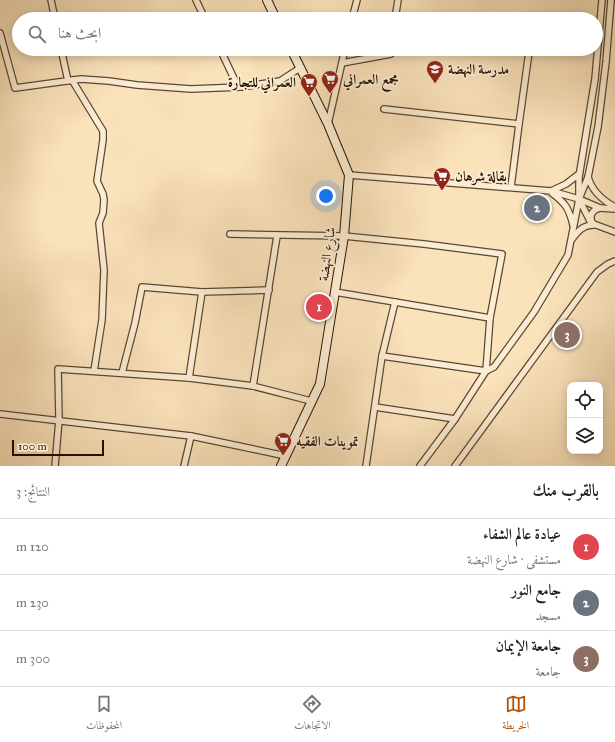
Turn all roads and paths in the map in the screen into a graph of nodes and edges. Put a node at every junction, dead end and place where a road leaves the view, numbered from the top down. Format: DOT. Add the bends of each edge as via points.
graph roads {
  1 [pos="51,0"];
  2 [pos="196,0"];
  3 [pos="267,0"];
  4 [pos="357,0"];
  5 [pos="398,0"];
  6 [pos="601,2"];
  7 [pos="612,2"];
  8 [pos="54,12"];
  9 [pos="202,12"];
  10 [pos="273,12"];
  11 [pos="354,12"];
  12 [pos="397,12"];
  13 [pos="600,12"];
  14 [pos="0,33"];
  15 [pos="63,56"];
  16 [pos="223,56"];
  17 [pos="294,56"];
  18 [pos="344,56"];
  19 [pos="380,56"];
  20 [pos="528,56"];
  21 [pos="597,56"];
  22 [pos="342,63"];
  23 [pos="300,68"];
  24 [pos="70,81"];
  25 [pos="238,87"];
  26 [pos="384,109"];
  27 [pos="328,124"];
  28 [pos="519,124"];
  29 [pos="349,174"];
  30 [pos="579,176"];
  31 [pos="587,179"];
  32 [pos="511,187"];
  33 [pos="551,191"];
  34 [pos="579,199"];
  35 [pos="600,208"];
  36 [pos="615,208"];
  37 [pos="594,225"];
  38 [pos="573,227"];
  39 [pos="615,232"];
  40 [pos="230,234"];
  41 [pos="277,236"];
  42 [pos="344,236"];
  43 [pos="572,239"];
  44 [pos="615,261"];
  45 [pos="269,290"];
  46 [pos="202,292"];
  47 [pos="335,292"];
  48 [pos="395,302"];
  49 [pos="490,318"];
  50 [pos="382,356"];
  51 [pos="94,371"];
  52 [pos="486,371"];
  53 [pos="122,373"];
  54 [pos="189,378"];
  55 [pos="253,386"];
  56 [pos="311,401"];
  57 [pos="375,407"];
  58 [pos="0,414"];
  59 [pos="59,420"];
  60 [pos="455,420"];
  61 [pos="190,436"];
  62 [pos="286,456"];
  63 [pos="55,466"];
  64 [pos="184,466"];
  65 [pos="281,466"];
  66 [pos="366,466"];
  67 [pos="420,466"];
  68 [pos="455,466"];
  1 -- 8 [label="street"];
  2 -- 9 [label="street"];
  3 -- 10 [label="street"];
  4 -- 11 [label="street"];
  5 -- 12 [label="street"];
  6 -- 7 [label="street"];
  6 -- 13 [label="street"];
  7 -- 31 [label="street" via="602,105"];
  14 -- 24 [label="street" via="15,88"];
  15 -- 24 [label="street"];
  16 -- 25 [label="street"];
  17 -- 23 [label="street, شارع النهضة"];
  18 -- 22 [label="street"];
  19 -- 22 [label="street"];
  20 -- 28 [label="street"];
  21 -- 30 [label="street" via="590,117"];
  22 -- 27 [label="street"];
  23 -- 25 [label="street" via="280,81"];
  23 -- 27 [label="street, شارع النهضة"];
  24 -- 25 [label="street" via="81,79 191,89"];
  24 -- 51 [label="street" via="103,131 97,181 104,200 99,223 104,270 102,320"];
  26 -- 28 [label="street"];
  27 -- 29 [label="street, شارع النهضة"];
  28 -- 32 [label="street"];
  29 -- 32 [label="street"];
  29 -- 42 [label="street, شارع النهضة"];
  30 -- 31 [label="street" via="582,182"];
  30 -- 33 [label="street"];
  30 -- 34 [label="street"];
  31 -- 34 [label="street"];
  31 -- 36 [label="street" via="595,192"];
  32 -- 33 [label="street"];
  33 -- 34 [label="street"];
  33 -- 38 [label="street" via="566,205"];
  34 -- 35 [label="street"];
  34 -- 37 [label="street"];
  34 -- 38 [label="street"];
  35 -- 36 [label="street"];
  35 -- 37 [label="street" via="591,214"];
  37 -- 39 [label="street"];
  37 -- 43 [label="street" via="587,225"];
  38 -- 43 [label="street"];
  40 -- 41 [label="street"];
  41 -- 42 [label="street"];
  41 -- 45 [label="street"];
  42 -- 47 [label="street, شارع النهضة"];
  42 -- 49 [label="street" via="502,254"];
  43 -- 52 [label="street" via="568,255 534,312 494,367"];
  44 -- 68 [label="street" via="597,272"];
  45 -- 46 [label="street"];
  45 -- 55 [label="street"];
  46 -- 53 [label="street" via="142,287"];
  46 -- 54 [label="street"];
  47 -- 48 [label="street"];
  47 -- 56 [label="street, شارع النهضة" via="320,384"];
  48 -- 49 [label="street"];
  48 -- 50 [label="street"];
  49 -- 52 [label="street"];
  50 -- 52 [label="street"];
  50 -- 57 [label="street"];
  51 -- 53 [label="street"];
  51 -- 59 [label="street" via="58,369"];
  52 -- 60 [label="street"];
  53 -- 54 [label="street"];
  54 -- 55 [label="street"];
  55 -- 56 [label="street"];
  56 -- 62 [label="street, شارع النهضة"];
  57 -- 60 [label="street"];
  57 -- 66 [label="street"];
  58 -- 59 [label="street"];
  59 -- 61 [label="street"];
  59 -- 63 [label="street"];
  60 -- 67 [label="street"];
  61 -- 62 [label="street"];
  61 -- 64 [label="street"];
  62 -- 65 [label="street, شارع النهضة"];
}
